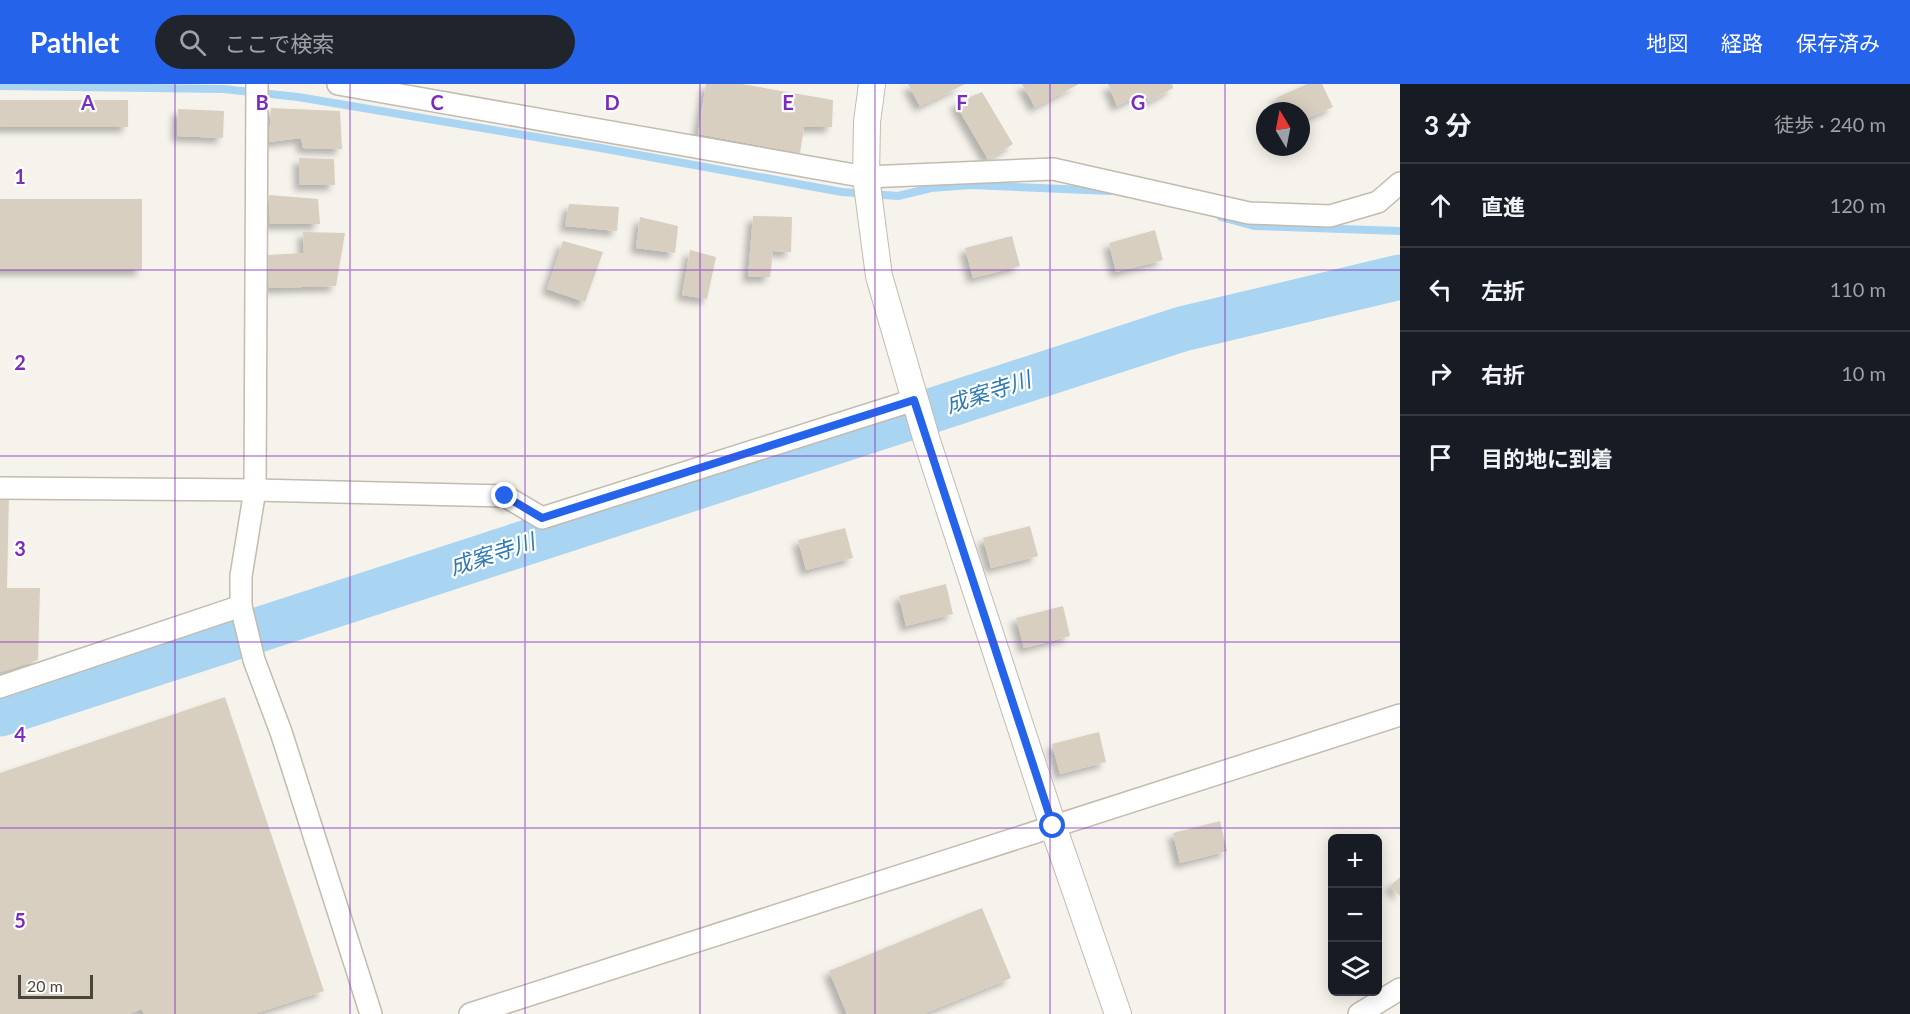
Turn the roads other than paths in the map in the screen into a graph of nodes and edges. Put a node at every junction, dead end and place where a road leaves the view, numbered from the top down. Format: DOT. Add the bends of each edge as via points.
graph roads {
  1 [pos="257,84"];
  2 [pos="338,84"];
  3 [pos="872,84"];
  4 [pos="389,88"];
  5 [pos="866,177"];
  6 [pos="1400,183"];
  7 [pos="914,400"];
  8 [pos="0,488"];
  9 [pos="255,490"];
  10 [pos="241,606"];
  11 [pos="0,687"];
  12 [pos="1400,715"];
  13 [pos="1053,826"];
  14 [pos="1400,989"];
  15 [pos="371,1014"];
  16 [pos="470,1014"];
  17 [pos="1118,1014"];
  18 [pos="1359,1014"];
  1 -- 9 [label="street"];
  2 -- 4 [label="street"];
  3 -- 5 [label="street"];
  4 -- 5 [label="street"];
  5 -- 6 [label="street" via="1053,169 1249,213 1330,216 1378,202"];
  5 -- 7 [label="street" via="879,276"];
  7 -- 9 [label="street" via="542,518 505,496"];
  7 -- 13 [label="street"];
  8 -- 9 [label="street"];
  9 -- 10 [label="street" via="241,576"];
  10 -- 11 [label="street"];
  10 -- 15 [label="street" via="254,660 281,732"];
  12 -- 13 [label="street"];
  13 -- 16 [label="street"];
  13 -- 17 [label="street"];
  14 -- 18 [label="street"];
}
